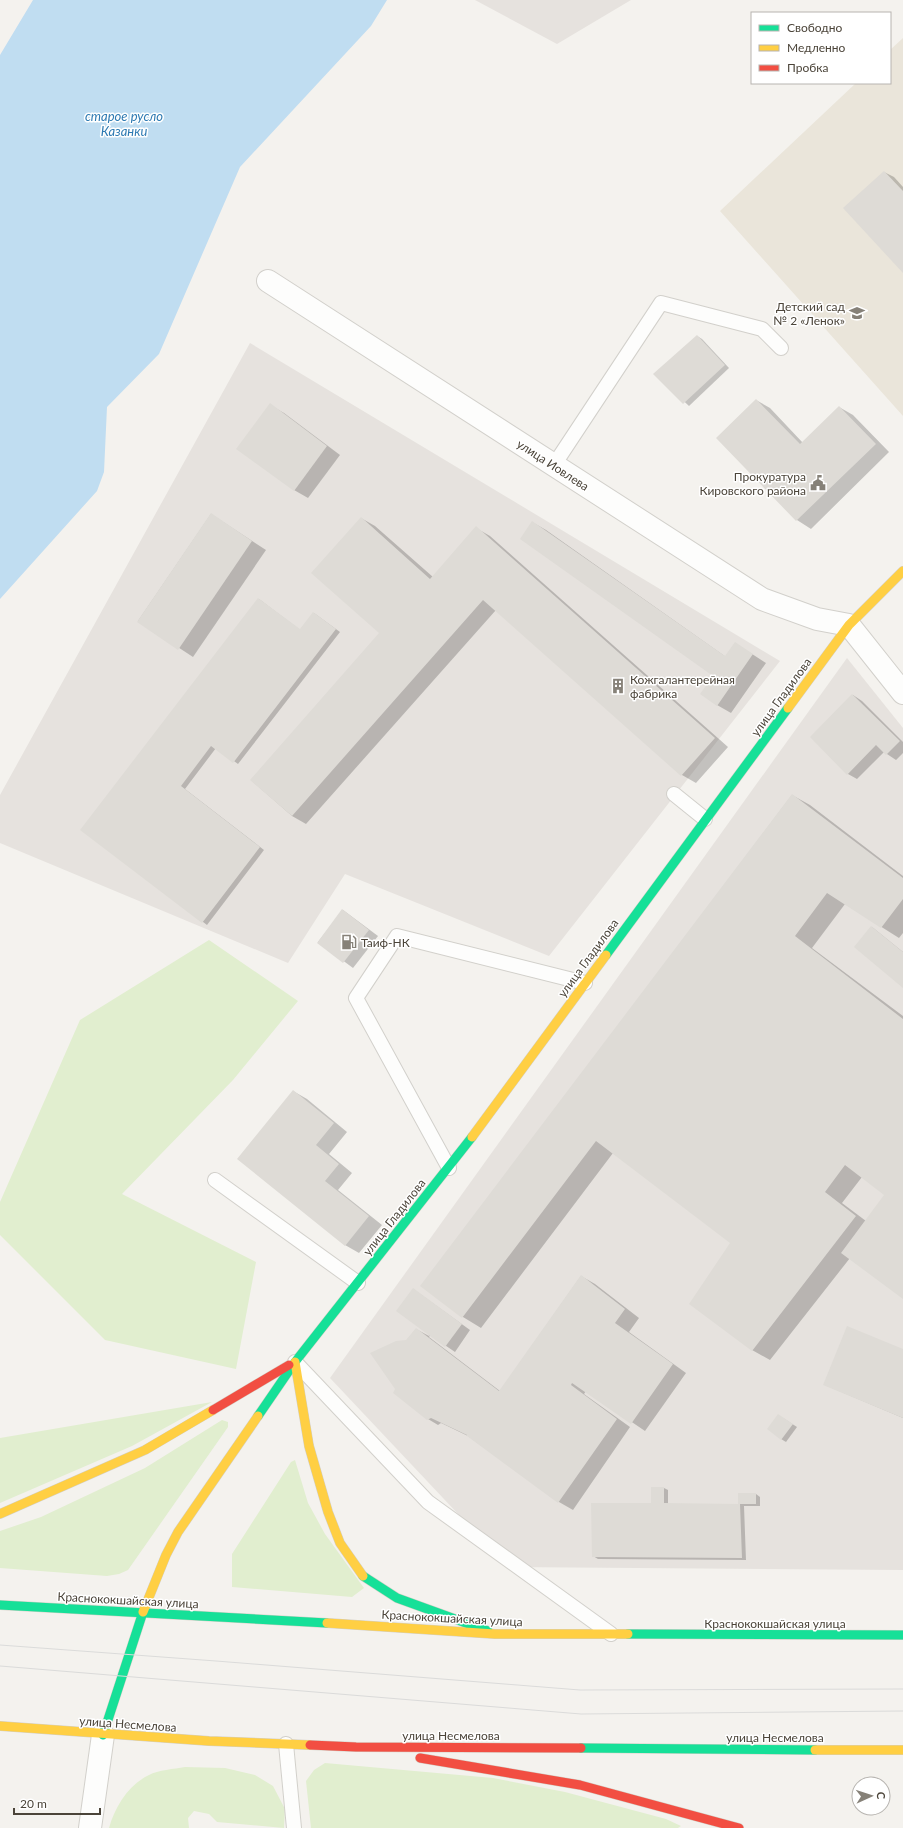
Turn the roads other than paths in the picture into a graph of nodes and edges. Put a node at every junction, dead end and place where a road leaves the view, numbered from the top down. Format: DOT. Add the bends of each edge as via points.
graph roads {
  1 [pos="268,281"];
  2 [pos="782,348"];
  3 [pos="554,465"];
  4 [pos="903,571"];
  5 [pos="849,625"];
  6 [pos="903,693"];
  7 [pos="674,794"];
  8 [pos="705,819"];
  9 [pos="585,983"];
  10 [pos="449,1168"];
  11 [pos="215,1180"];
  12 [pos="358,1283"];
  13 [pos="295,1362"];
  14 [pos="0,1514"];
  15 [pos="0,1605"];
  16 [pos="143,1612"];
  17 [pos="495,1634"];
  18 [pos="612,1634"];
  19 [pos="903,1635"];
  20 [pos="0,1726"];
  21 [pos="103,1734"];
  22 [pos="286,1744"];
  23 [pos="356,1747"];
  24 [pos="903,1750"];
  25 [pos="90,1828"];
  26 [pos="294,1828"];
  27 [pos="739,1828"];
  1 -- 3 [label="street, улица Иовлева"];
  2 -- 3 [label="lane" via="762,329 661,303"];
  3 -- 5 [label="street, улица Иовлева" via="762,598 817,619"];
  4 -- 5 [label="main road, улица Гладилова"];
  5 -- 6 [label="street"];
  5 -- 8 [label="main road, улица Гладилова"];
  7 -- 8 [label="lane"];
  8 -- 9 [label="main road, улица Гладилова"];
  9 -- 10 [label="main road, улица Гладилова"];
  9 -- 10 [label="lane" via="397,936 356,998"];
  10 -- 12 [label="main road, улица Гладилова"];
  11 -- 12 [label="lane"];
  12 -- 13 [label="main road, улица Гладилова"];
  13 -- 14 [label="main road" via="145,1450"];
  13 -- 16 [label="main road, улица Гладилова" via="178,1532"];
  13 -- 17 [label="main road" via="310,1446 328,1512 340,1543 363,1576 397,1598"];
  13 -- 18 [label="lane" via="428,1502"];
  15 -- 16 [label="main road, Краснококшайская улица"];
  16 -- 17 [label="main road, Краснококшайская улица"];
  16 -- 21 [label="main road, улица Гладилова"];
  17 -- 18 [label="main road, Краснококшайская улица"];
  18 -- 19 [label="main road, Краснококшайская улица"];
  20 -- 21 [label="main road, улица Несмелова"];
  21 -- 22 [label="main road, улица Несмелова"];
  21 -- 25 [label="street"];
  22 -- 23 [label="main road, улица Несмелова"];
  22 -- 26 [label="lane"];
  23 -- 24 [label="main road, улица Несмелова"];
  23 -- 27 [label="main road" via="580,1785"];
}
